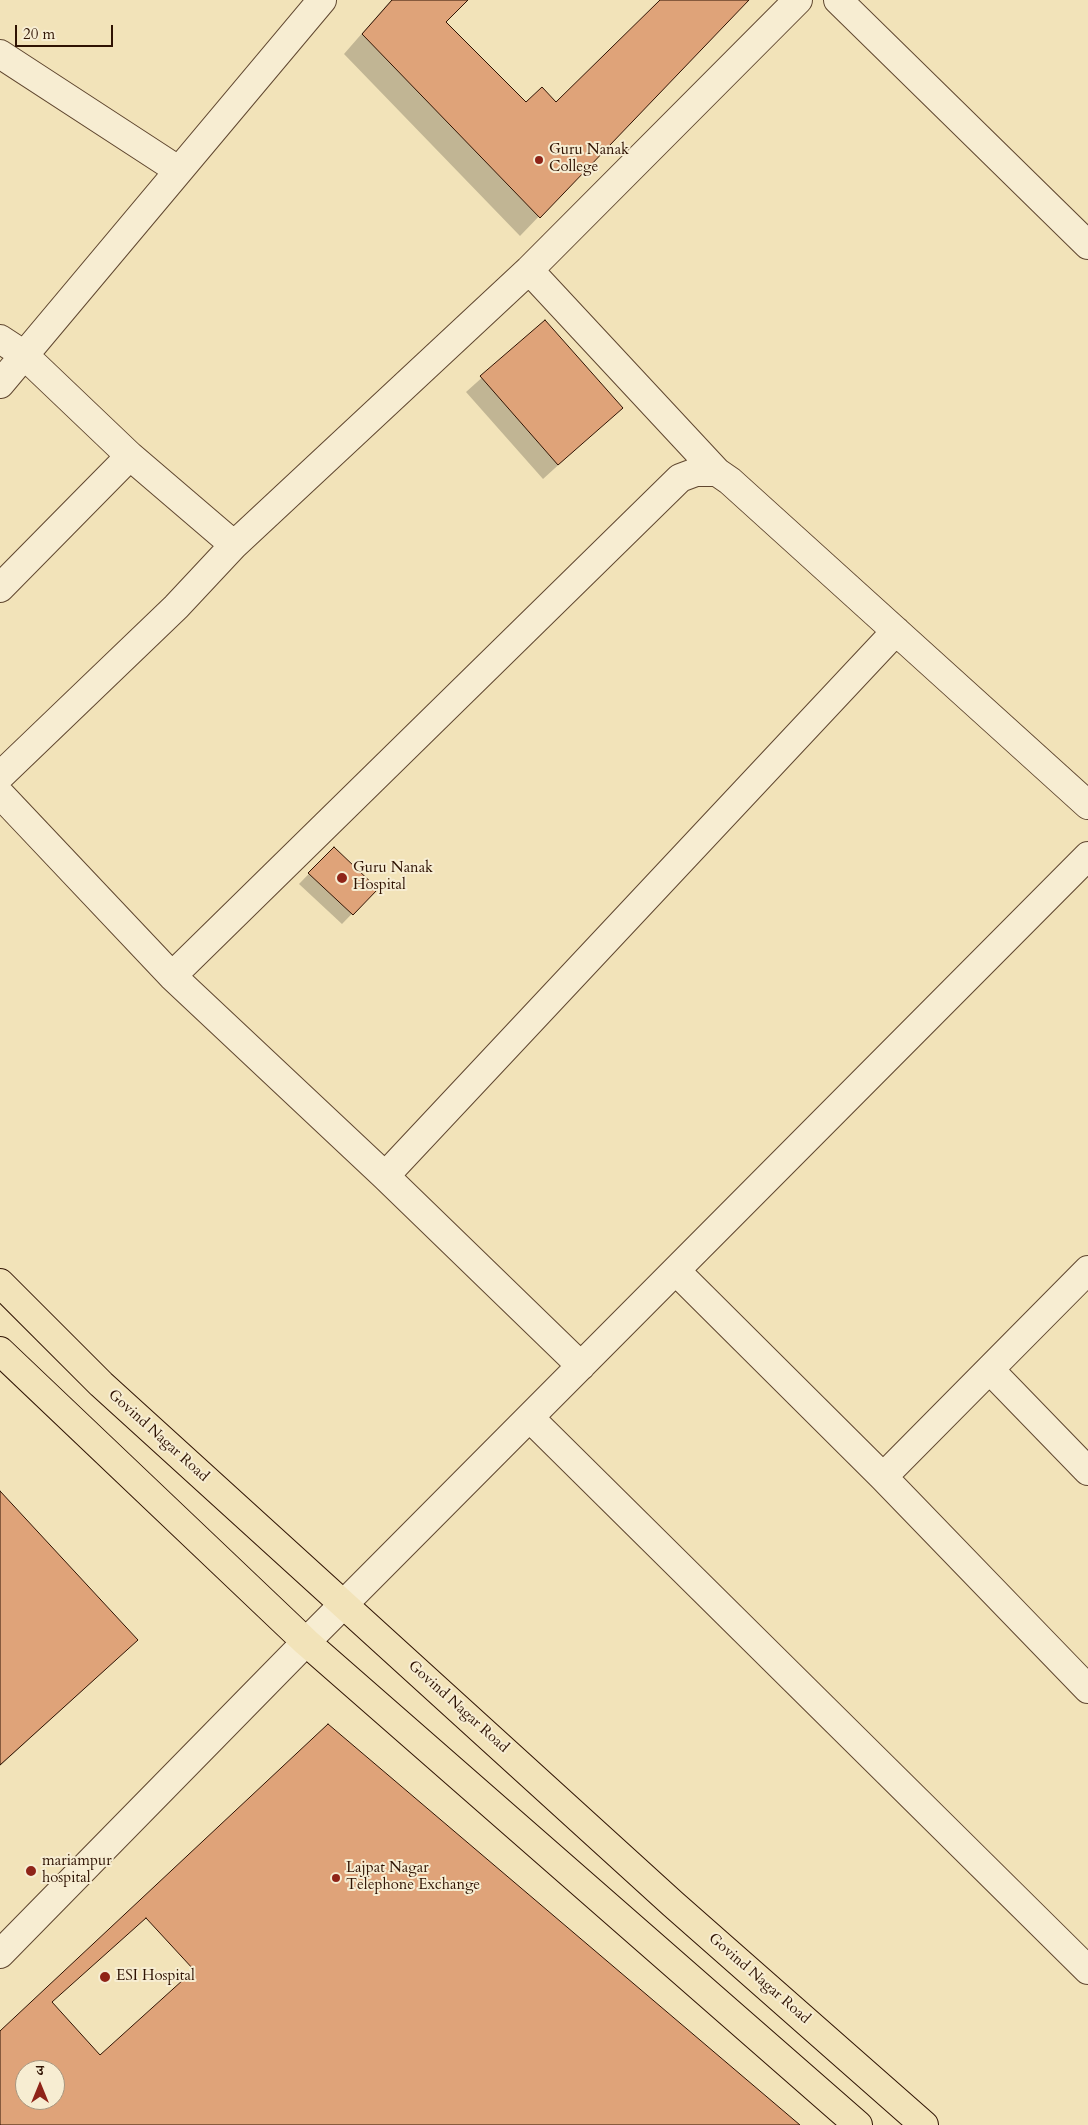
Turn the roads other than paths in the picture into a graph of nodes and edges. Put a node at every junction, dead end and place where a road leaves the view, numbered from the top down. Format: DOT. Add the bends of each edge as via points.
graph roads {
  1 [pos="322,0"];
  2 [pos="798,0"];
  3 [pos="838,0"];
  4 [pos="0,54"];
  5 [pos="178,170"];
  6 [pos="1088,245"];
  7 [pos="529,270"];
  8 [pos="0,339"];
  9 [pos="24,354"];
  10 [pos="0,384"];
  11 [pos="130,456"];
  12 [pos="717,472"];
  13 [pos="234,545"];
  14 [pos="0,588"];
  15 [pos="896,631"];
  16 [pos="0,776"];
  17 [pos="0,794"];
  18 [pos="1088,805"];
  19 [pos="1088,856"];
  20 [pos="172,976"];
  21 [pos="385,1176"];
  22 [pos="1088,1270"];
  23 [pos="676,1271"];
  24 [pos="0,1283"];
  25 [pos="2,1358"];
  26 [pos="581,1366"];
  27 [pos="990,1370"];
  28 [pos="530,1418"];
  29 [pos="1088,1471"];
  30 [pos="883,1476"];
  31 [pos="345,1604"];
  32 [pos="306,1642"];
  33 [pos="1088,1689"];
  34 [pos="0,1954"];
  35 [pos="1088,1970"];
  36 [pos="858,2125"];
  37 [pos="924,2125"];
  1 -- 5 [label="street"];
  2 -- 7 [label="street"];
  3 -- 6 [label="street"];
  4 -- 5 [label="street"];
  5 -- 9 [label="street"];
  7 -- 12 [label="street"];
  7 -- 13 [label="street"];
  8 -- 9 [label="street"];
  9 -- 10 [label="street"];
  9 -- 11 [label="street"];
  11 -- 13 [label="street"];
  11 -- 14 [label="street"];
  12 -- 15 [label="street"];
  12 -- 20 [label="street" via="696,472 680,478"];
  13 -- 16 [label="street" via="176,607"];
  15 -- 18 [label="street"];
  15 -- 21 [label="street"];
  17 -- 20 [label="street"];
  19 -- 23 [label="street"];
  20 -- 21 [label="street"];
  21 -- 26 [label="street"];
  22 -- 27 [label="street"];
  23 -- 26 [label="street"];
  23 -- 30 [label="street"];
  24 -- 31 [label="main road, Govind Nagar Road" via="101,1384"];
  25 -- 32 [label="main road"];
  26 -- 28 [label="street"];
  27 -- 29 [label="street"];
  27 -- 30 [label="street"];
  28 -- 31 [label="street"];
  28 -- 35 [label="street"];
  30 -- 33 [label="street"];
  31 -- 32 [label="street"];
  31 -- 37 [label="main road, Govind Nagar Road" via="673,1904"];
  32 -- 34 [label="street"];
  32 -- 36 [label="main road"];
}
